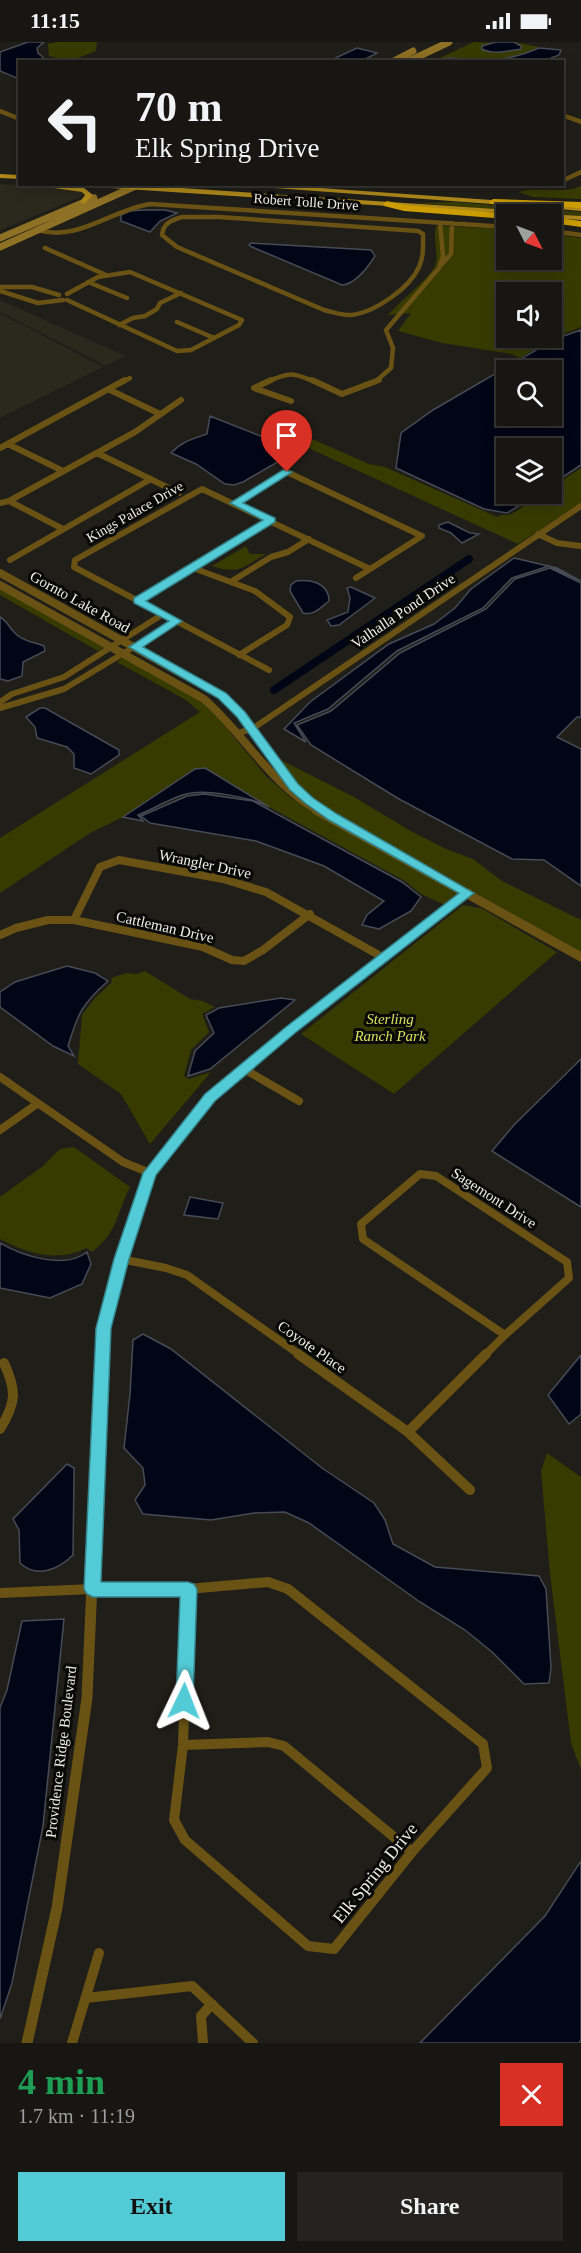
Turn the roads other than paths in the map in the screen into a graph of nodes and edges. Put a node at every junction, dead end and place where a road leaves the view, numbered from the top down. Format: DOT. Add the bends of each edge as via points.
graph roads {
  1 [pos="433,42"];
  2 [pos="449,42"];
  3 [pos="394,60"];
  4 [pos="410,60"];
  5 [pos="0,111"];
  6 [pos="564,116"];
  7 [pos="18,118"];
  8 [pos="581,122"];
  9 [pos="581,172"];
  10 [pos="0,176"];
  11 [pos="18,178"];
  12 [pos="564,180"];
  13 [pos="47,186"];
  14 [pos="122,186"];
  15 [pos="138,186"];
  16 [pos="250,186"];
  17 [pos="291,186"];
  18 [pos="106,192"];
  19 [pos="350,193"];
  20 [pos="459,200"];
  21 [pos="84,202"];
  22 [pos="493,202"];
  23 [pos="387,204"];
  24 [pos="192,207"];
  25 [pos="581,207"];
  26 [pos="496,211"];
  27 [pos="496,215"];
  28 [pos="190,217"];
  29 [pos="562,217"];
  30 [pos="581,218"];
  31 [pos="562,221"];
  32 [pos="440,223"];
  33 [pos="452,224"];
  34 [pos="581,224"];
  35 [pos="496,226"];
  36 [pos="38,230"];
  37 [pos="562,232"];
  38 [pos="581,235"];
  39 [pos="0,238"];
  40 [pos="0,247"];
  41 [pos="45,248"];
  42 [pos="441,264"];
  43 [pos="106,275"];
  44 [pos="88,282"];
  45 [pos="0,289"];
  46 [pos="181,293"];
  47 [pos="64,297"];
  48 [pos="127,298"];
  49 [pos="177,322"];
  50 [pos="119,325"];
  51 [pos="214,338"];
  52 [pos="130,378"];
  53 [pos="110,390"];
  54 [pos="181,400"];
  55 [pos="291,400"];
  56 [pos="160,414"];
  57 [pos="8,444"];
  58 [pos="0,448"];
  59 [pos="97,453"];
  60 [pos="63,471"];
  61 [pos="151,479"];
  62 [pos="178,493"];
  63 [pos="9,501"];
  64 [pos="0,503"];
  65 [pos="235,503"];
  66 [pos="581,506"];
  67 [pos="271,520"];
  68 [pos="63,530"];
  69 [pos="538,534"];
  70 [pos="309,539"];
  71 [pos="581,546"];
  72 [pos="10,560"];
  73 [pos="193,568"];
  74 [pos="370,569"];
  75 [pos="0,573"];
  76 [pos="356,578"];
  77 [pos="232,581"];
  78 [pos="0,585"];
  79 [pos="138,601"];
  80 [pos="164,614"];
  81 [pos="177,621"];
  82 [pos="122,640"];
  83 [pos="111,646"];
  84 [pos="135,647"];
  85 [pos="124,654"];
  86 [pos="239,655"];
  87 [pos="268,670"];
  88 [pos="23,690"];
  89 [pos="30,698"];
  90 [pos="0,702"];
  91 [pos="0,708"];
  92 [pos="252,729"];
  93 [pos="238,733"];
  94 [pos="333,817"];
  95 [pos="468,893"];
  96 [pos="310,914"];
  97 [pos="74,920"];
  98 [pos="0,935"];
  99 [pos="581,957"];
  100 [pos="384,958"];
  101 [pos="244,1069"];
  102 [pos="0,1077"];
  103 [pos="298,1101"];
  104 [pos="37,1104"];
  105 [pos="0,1130"];
  106 [pos="150,1173"];
  107 [pos="121,1259"];
  108 [pos="505,1335"];
  109 [pos="4,1364"];
  110 [pos="0,1429"];
  111 [pos="408,1432"];
  112 [pos="470,1490"];
  113 [pos="93,1589"];
  114 [pos="188,1589"];
  115 [pos="0,1593"];
  116 [pos="183,1745"];
  117 [pos="412,1852"];
  118 [pos="99,1953"];
  119 [pos="86,1998"];
  120 [pos="212,2004"];
  121 [pos="27,2043"];
  122 [pos="72,2043"];
  123 [pos="203,2043"];
  124 [pos="253,2043"];
  1 -- 3 [label="main road"];
  2 -- 4 [label="main road"];
  5 -- 7 [label="street"];
  6 -- 8 [label="street"];
  9 -- 12 [label="street"];
  10 -- 11 [label="main road"];
  13 -- 21 [label="main road" via="84,190 89,195"];
  14 -- 15 [label="main road"];
  14 -- 18 [label="main road"];
  15 -- 20 [label="main road"];
  15 -- 23 [label="main road"];
  15 -- 36 [label="main road"];
  16 -- 19 [label="main road"];
  17 -- 19 [label="main road"];
  18 -- 21 [label="main road"];
  19 -- 20 [label="main road"];
  20 -- 22 [label="main road"];
  21 -- 39 [label="main road"];
  22 -- 25 [label="highway"];
  23 -- 26 [label="main road"];
  23 -- 27 [label="highway"];
  24 -- 28 [label="street"];
  24 -- 32 [label="street, Robert Tolle Drive"];
  24 -- 36 [label="street, Robert Tolle Drive" via="140,204 64,235"];
  28 -- 28 [label="street" via="418,231 423,234 423,259 417,272 387,299 352,315 339,314 177,247 162,235 166,223"];
  29 -- 30 [label="main road"];
  31 -- 34 [label="highway"];
  32 -- 33 [label="street, Robert Tolle Drive"];
  32 -- 42 [label="street"];
  33 -- 35 [label="street, Robert Tolle Drive"];
  33 -- 42 [label="street" via="450,254"];
  36 -- 40 [label="main road"];
  37 -- 38 [label="street"];
  41 -- 43 [label="street"];
  42 -- 55 [label="street" via="386,330 393,348 391,368 378,381 342,394 287,373 254,388"];
  43 -- 44 [label="street"];
  43 -- 46 [label="street" via="130,272"];
  44 -- 47 [label="street"];
  44 -- 48 [label="street"];
  45 -- 47 [label="street" via="32,287"];
  45 -- 47 [label="street" via="33,304"];
  46 -- 50 [label="street" via="145,316"];
  46 -- 51 [label="street" via="242,320"];
  47 -- 50 [label="street"];
  49 -- 51 [label="street"];
  50 -- 51 [label="street" via="177,351 191,350"];
  52 -- 53 [label="street"];
  53 -- 56 [label="street"];
  53 -- 57 [label="street"];
  54 -- 56 [label="street"];
  56 -- 59 [label="street"];
  57 -- 58 [label="street"];
  57 -- 60 [label="street"];
  59 -- 60 [label="street"];
  59 -- 61 [label="street"];
  60 -- 63 [label="street"];
  61 -- 62 [label="street"];
  61 -- 68 [label="street"];
  63 -- 64 [label="street"];
  63 -- 68 [label="street"];
  65 -- 67 [label="street, Kings Palace Drive"];
  65 -- 74 [label="street" via="287,472 422,536"];
  65 -- 79 [label="street, Kings Palace Drive" via="207,489 197,490 75,560 74,567"];
  66 -- 69 [label="street, Valhalla Pond Drive"];
  67 -- 70 [label="street, Kings Palace Drive"];
  67 -- 73 [label="street"];
  68 -- 72 [label="street"];
  69 -- 71 [label="street" via="557,543"];
  69 -- 92 [label="street, Valhalla Pond Drive"];
  70 -- 74 [label="street, Kings Palace Drive"];
  70 -- 77 [label="street"];
  73 -- 77 [label="street"];
  73 -- 79 [label="street"];
  74 -- 76 [label="street"];
  75 -- 82 [label="street, Gornto Lake Road"];
  77 -- 86 [label="street" via="255,591 290,617 286,624"];
  78 -- 83 [label="street, Gornto Lake Road"];
  79 -- 80 [label="street, Kings Palace Drive"];
  80 -- 81 [label="street, Kings Palace Drive"];
  80 -- 82 [label="street"];
  81 -- 84 [label="street"];
  81 -- 86 [label="street, Kings Palace Drive"];
  82 -- 83 [label="street"];
  82 -- 84 [label="street, Gornto Lake Road"];
  83 -- 85 [label="street, Gornto Lake Road"];
  83 -- 88 [label="street" via="64,676"];
  84 -- 85 [label="street"];
  84 -- 92 [label="street, Gornto Lake Road" via="222,696"];
  85 -- 89 [label="street" via="64,689"];
  85 -- 93 [label="street, Gornto Lake Road" via="204,699"];
  86 -- 87 [label="street, Kings Palace Drive"];
  88 -- 89 [label="street"];
  88 -- 90 [label="street"];
  89 -- 91 [label="street"];
  92 -- 93 [label="street, Valhalla Pond Drive"];
  92 -- 94 [label="street, Gornto Lake Road" via="294,787"];
  93 -- 94 [label="street, Gornto Lake Road" via="281,786"];
  94 -- 95 [label="street, Gornto Lake Road"];
  95 -- 99 [label="street, Gornto Lake Road"];
  95 -- 100 [label="street, Providence Ridge Boulevard"];
  96 -- 97 [label="street, Cattleman Drive" via="244,961 203,947"];
  96 -- 97 [label="street, Wrangler Drive" via="266,892 223,879 119,860 100,867"];
  96 -- 100 [label="street, Wrangler Drive"];
  97 -- 98 [label="street, Cattleman Drive" via="48,920"];
  100 -- 101 [label="street, Providence Ridge Boulevard"];
  101 -- 103 [label="street"];
  101 -- 106 [label="street, Providence Ridge Boulevard" via="210,1097"];
  102 -- 104 [label="street"];
  104 -- 105 [label="street"];
  104 -- 106 [label="street" via="123,1162"];
  106 -- 107 [label="street, Providence Ridge Boulevard"];
  107 -- 111 [label="street, Coyote Place" via="187,1275"];
  107 -- 113 [label="street, Providence Ridge Boulevard" via="104,1328"];
  108 -- 108 [label="street, Sagemont Drive" via="569,1278 567,1262 436,1176 420,1174 360,1224 363,1239"];
  108 -- 111 [label="street, Sagemont Drive"];
  109 -- 110 [label="street" via="15,1385 13,1409"];
  111 -- 112 [label="street, Coyote Place"];
  113 -- 114 [label="street, Elk Spring Drive"];
  113 -- 115 [label="street, Elk Spring Drive"];
  113 -- 121 [label="street, Providence Ridge Boulevard" via="87,1698 57,1908"];
  114 -- 116 [label="street, Elk Spring Drive"];
  114 -- 117 [label="street, Elk Spring Drive" via="268,1582 288,1589 483,1744 487,1768"];
  116 -- 117 [label="street" via="268,1742 285,1746"];
  116 -- 117 [label="street, Elk Spring Drive" via="174,1820 185,1840 308,1946 334,1949"];
  118 -- 119 [label="street"];
  119 -- 120 [label="street" via="192,1986"];
  119 -- 122 [label="street"];
  120 -- 123 [label="street" via="201,2016"];
  120 -- 124 [label="street"];
}
